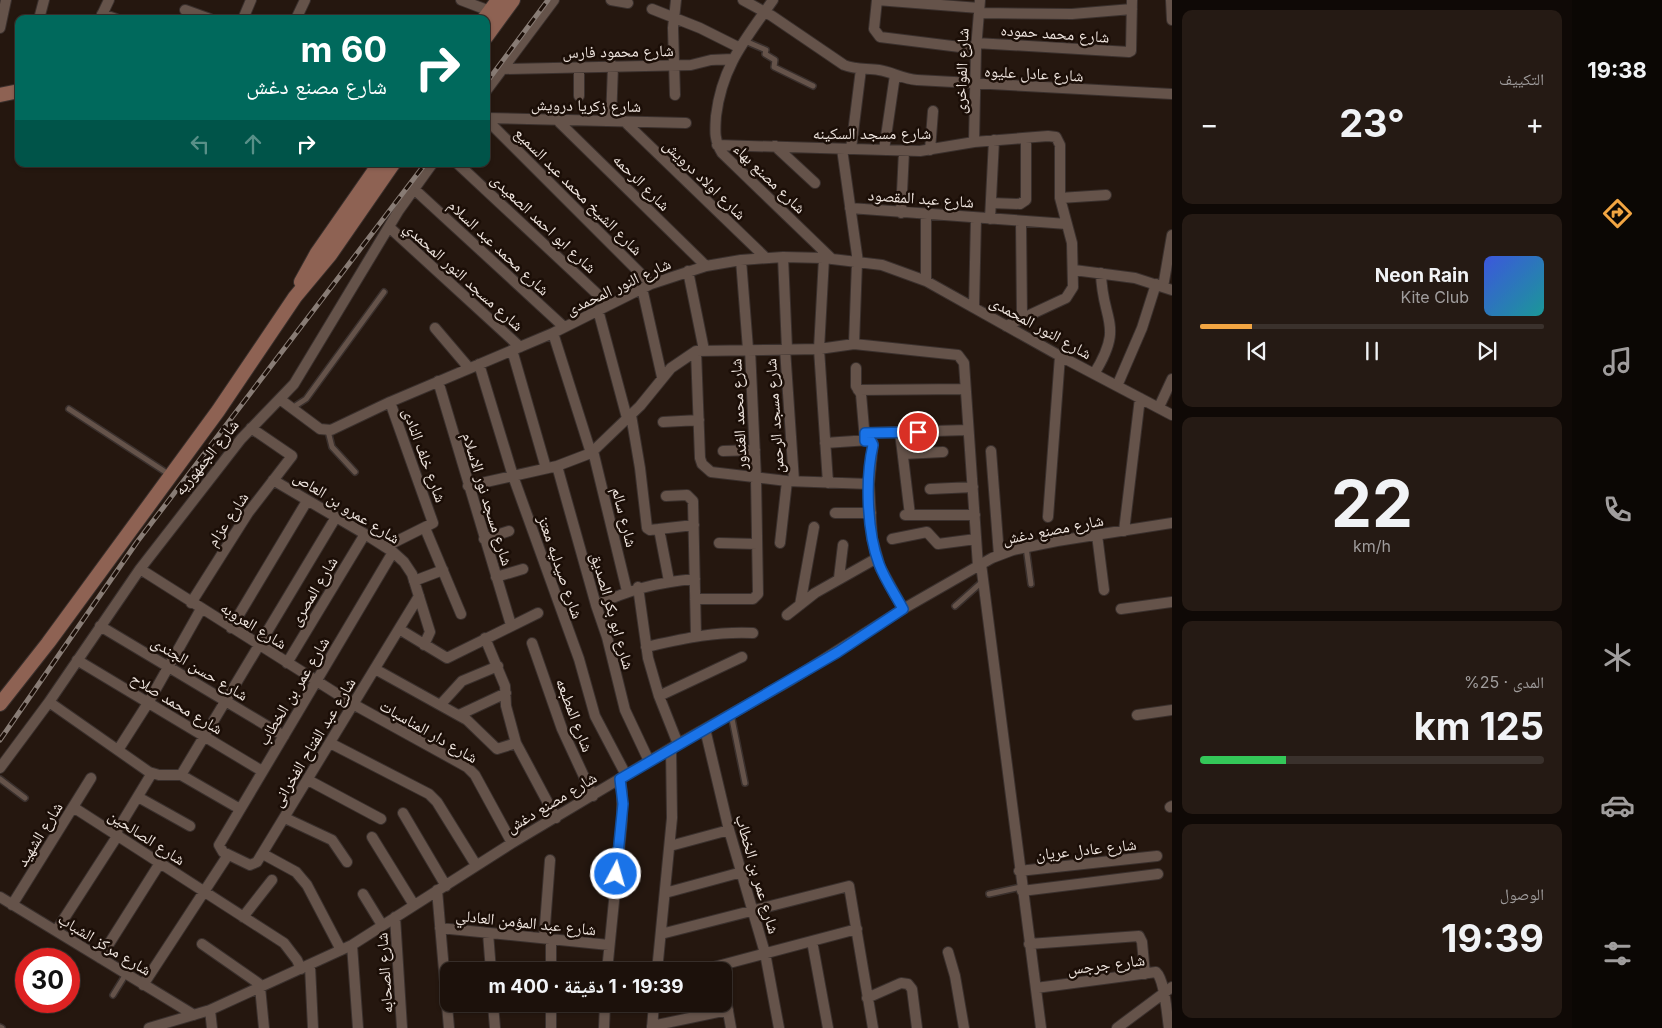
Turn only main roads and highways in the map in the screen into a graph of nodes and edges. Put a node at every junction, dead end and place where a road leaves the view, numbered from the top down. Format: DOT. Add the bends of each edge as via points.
graph roads {
  1 [pos="513,0"];
  2 [pos="493,11"];
  3 [pos="15,92"];
  4 [pos="0,95"];
  5 [pos="377,167"];
  6 [pos="392,167"];
  7 [pos="295,297"];
  8 [pos="0,704"];
  1 -- 2 [label="main road"];
  3 -- 4 [label="main road"];
  5 -- 7 [label="main road, شارع الجمهوريه" via="310,266"];
  6 -- 7 [label="main road, شارع الجمهوريه" via="330,255"];
  7 -- 8 [label="main road, شارع الجمهوريه" via="218,412"];
}
